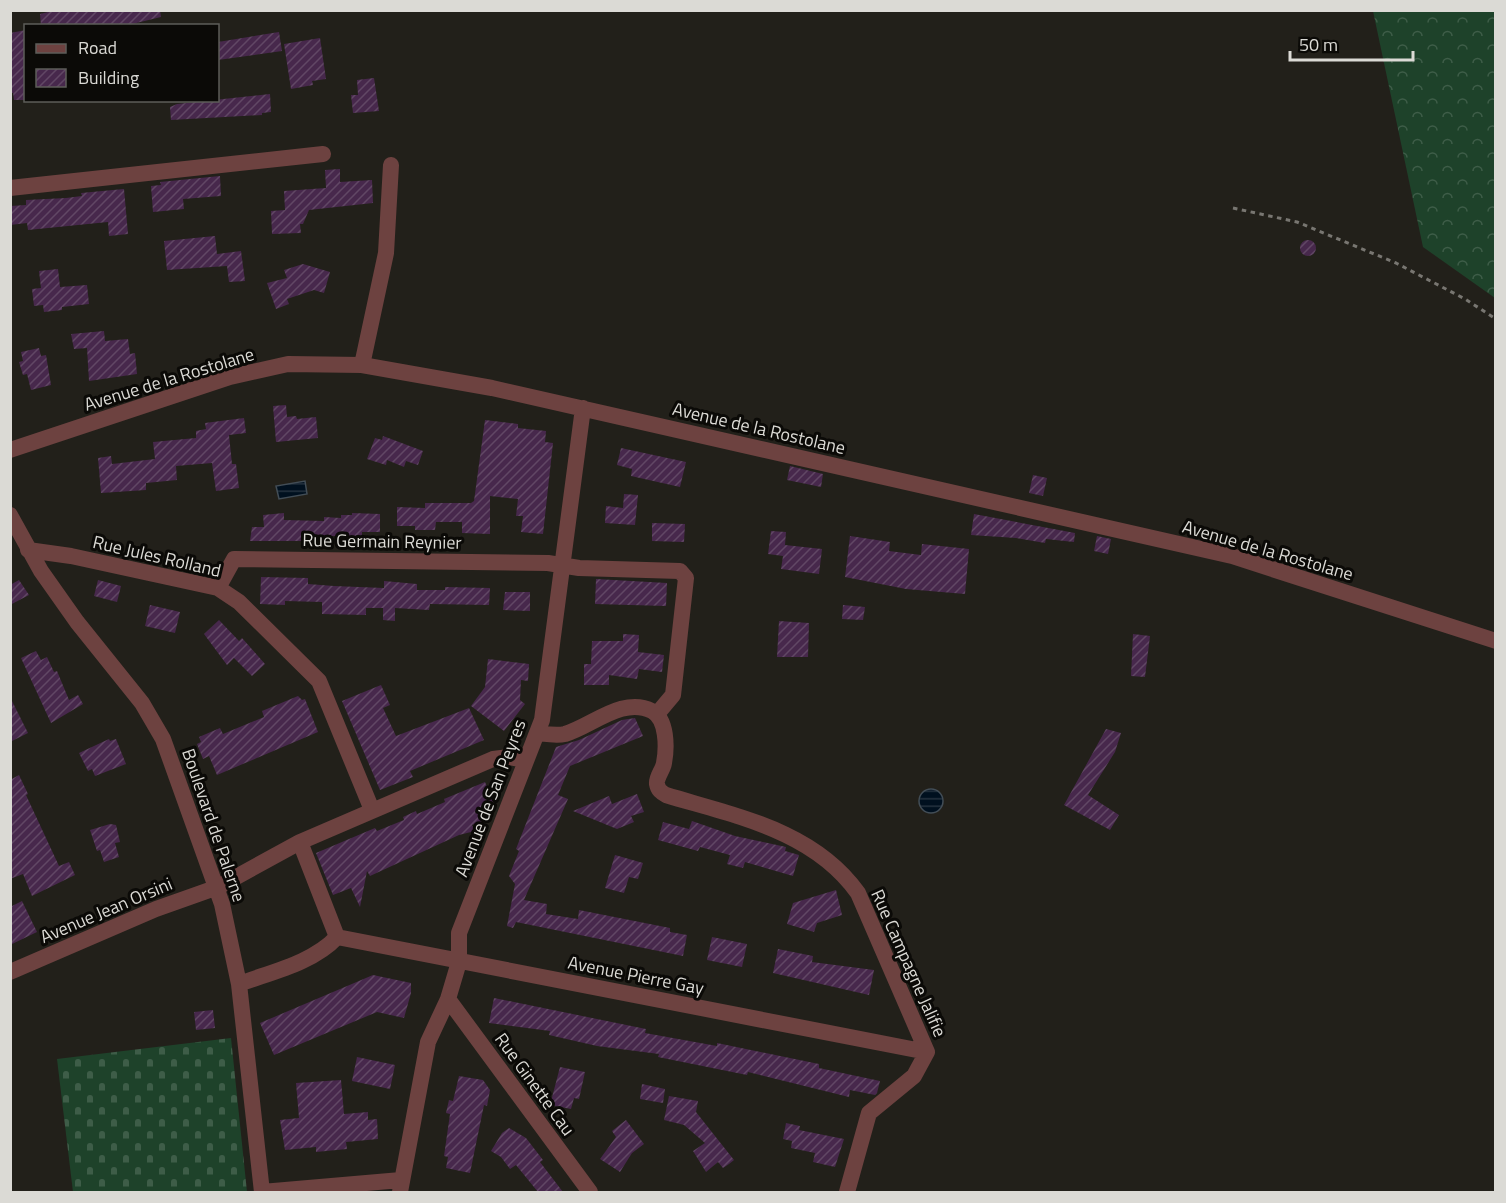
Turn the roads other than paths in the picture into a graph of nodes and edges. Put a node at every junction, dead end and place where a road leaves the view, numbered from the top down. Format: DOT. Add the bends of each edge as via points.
graph roads {
  1 [pos="323,154"];
  2 [pos="391,165"];
  3 [pos="10,188"];
  4 [pos="362,364"];
  5 [pos="583,408"];
  6 [pos="10,452"];
  7 [pos="10,462"];
  8 [pos="10,516"];
  9 [pos="28,550"];
  10 [pos="563,564"];
  11 [pos="218,588"];
  12 [pos="1496,641"];
  13 [pos="657,714"];
  14 [pos="537,733"];
  15 [pos="526,760"];
  16 [pos="372,810"];
  17 [pos="300,842"];
  18 [pos="218,886"];
  19 [pos="337,937"];
  20 [pos="459,962"];
  21 [pos="10,972"];
  22 [pos="240,984"];
  23 [pos="448,999"];
  24 [pos="927,1052"];
  25 [pos="400,1186"];
  26 [pos="262,1192"];
  27 [pos="590,1192"];
  28 [pos="847,1192"];
  1 -- 3 [label="street"];
  2 -- 4 [label="street" via="386,253"];
  4 -- 5 [label="street, Avenue de la Rostolane"];
  4 -- 6 [label="street, Avenue de la Rostolane" via="288,364 230,377"];
  5 -- 10 [label="street, Avenue de San Peyres"];
  5 -- 12 [label="street, Avenue de la Rostolane" via="1232,556"];
  6 -- 7 [label="street"];
  8 -- 9 [label="street, Boulevard de Palerne"];
  9 -- 11 [label="street, Rue Jules Rolland"];
  9 -- 18 [label="street, Boulevard de Palerne" via="77,622 142,703 163,739"];
  10 -- 11 [label="street, Rue Germain Reynier" via="234,559"];
  10 -- 13 [label="street" via="579,568 680,571 686,578 674,695"];
  10 -- 14 [label="street, Avenue de San Peyres"];
  11 -- 16 [label="street, Rue Jules Rolland" via="239,602 319,681"];
  13 -- 14 [label="street" via="643,707 630,707 562,735"];
  13 -- 24 [label="street, Rue Campagne Jalifie" via="665,742 659,790 772,827 809,847 844,873 858,892"];
  14 -- 15 [label="street, Avenue de San Peyres"];
  15 -- 16 [label="street, Avenue Jean Orsini" via="493,759"];
  15 -- 20 [label="street, Avenue de San Peyres" via="459,933"];
  16 -- 17 [label="street, Avenue Jean Orsini"];
  17 -- 18 [label="street, Avenue Jean Orsini"];
  17 -- 19 [label="street"];
  18 -- 21 [label="street, Avenue Jean Orsini"];
  18 -- 22 [label="street, Boulevard de Palerne"];
  19 -- 20 [label="street, Avenue Pierre Gay"];
  19 -- 22 [label="street" via="303,960"];
  20 -- 23 [label="street, Avenue de San Peyres"];
  20 -- 24 [label="street, Avenue Pierre Gay"];
  22 -- 26 [label="street, Boulevard de Palerne"];
  23 -- 25 [label="street, Avenue de San Peyres" via="428,1042"];
  23 -- 27 [label="street, Rue Ginette Cau"];
  24 -- 28 [label="street" via="914,1076 869,1113"];
  25 -- 26 [label="street"];
}
